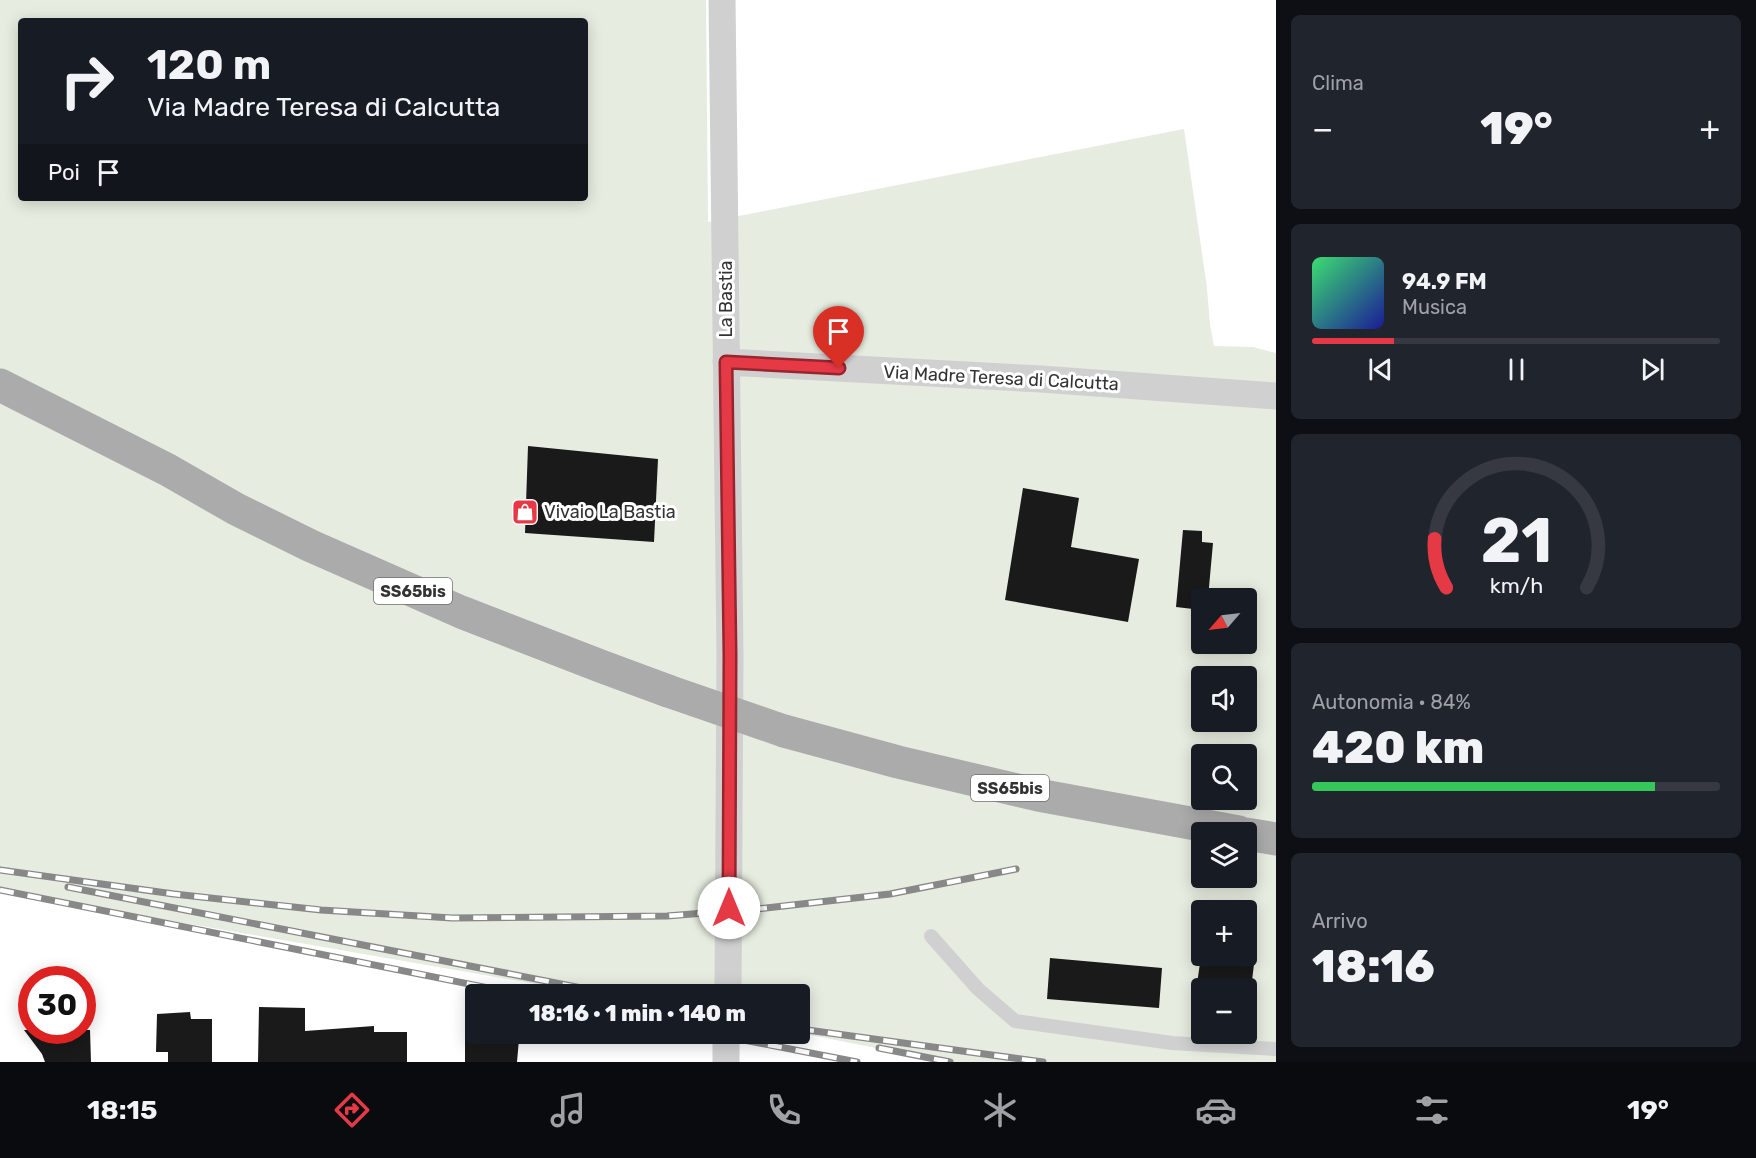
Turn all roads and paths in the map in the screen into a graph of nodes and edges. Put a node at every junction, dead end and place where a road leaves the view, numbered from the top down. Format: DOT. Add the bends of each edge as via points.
graph roads {
  1 [pos="722,0"];
  2 [pos="726,362"];
  3 [pos="0,385"];
  4 [pos="1276,396"];
  5 [pos="1191,823"];
  6 [pos="1257,836"];
  7 [pos="1276,839"];
  8 [pos="932,936"];
  9 [pos="728,984"];
  10 [pos="726,1044"];
  11 [pos="1276,1049"];
  12 [pos="726,1062"];
  1 -- 2 [label="street, La Bastia"];
  2 -- 4 [label="street, Via Madre Teresa di Calcutta"];
  2 -- 9 [label="street, La Bastia" via="730,655"];
  3 -- 5 [label="main road, SS65bis, bridge" via="332,555 461,612 668,691 784,731 898,762 1038,795"];
  6 -- 7 [label="main road"];
  8 -- 11 [label="lane" via="978,989 1015,1021 1172,1043"];
  10 -- 12 [label="street"];
}
